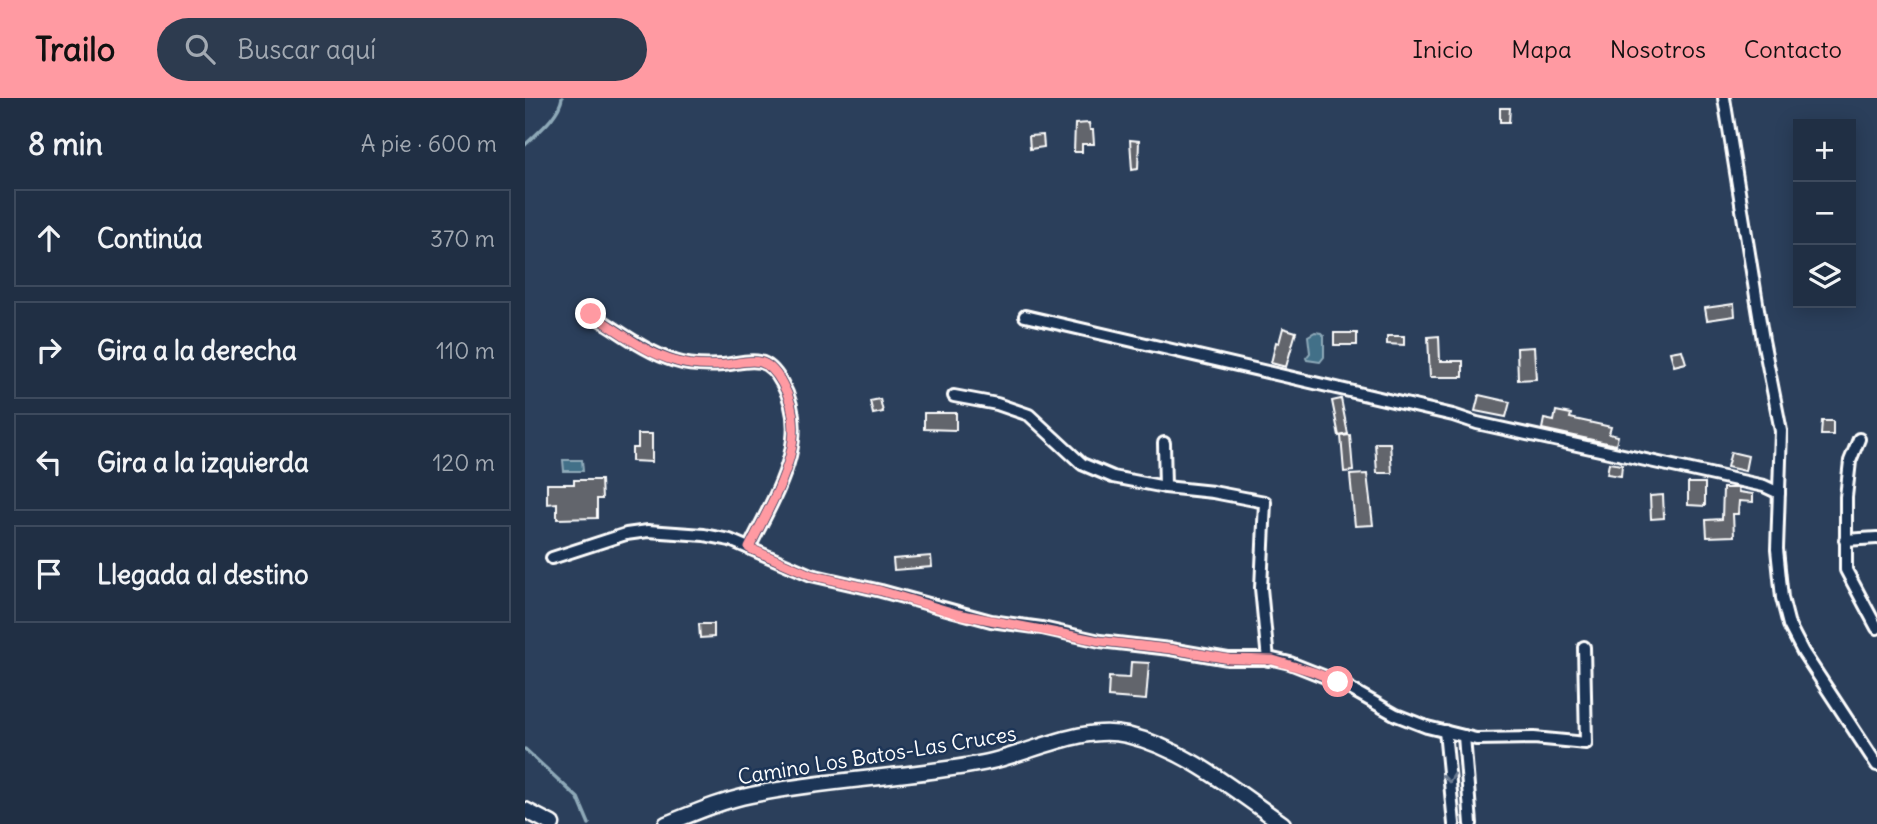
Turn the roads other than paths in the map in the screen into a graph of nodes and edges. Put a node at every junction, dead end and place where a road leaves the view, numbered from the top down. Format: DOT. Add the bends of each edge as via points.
graph roads {
  1 [pos="1724,98"];
  2 [pos="591,314"];
  3 [pos="1025,316"];
  4 [pos="954,396"];
  5 [pos="1859,439"];
  6 [pos="1164,443"];
  7 [pos="1165,486"];
  8 [pos="1779,493"];
  9 [pos="1877,538"];
  10 [pos="1845,540"];
  11 [pos="749,548"];
  12 [pos="552,558"];
  13 [pos="1877,628"];
  14 [pos="1584,647"];
  15 [pos="1268,660"];
  16 [pos="1445,732"];
  17 [pos="1464,736"];
  18 [pos="1877,765"];
  19 [pos="525,810"];
  20 [pos="552,824"];
  21 [pos="666,824"];
  22 [pos="1283,824"];
  23 [pos="1454,824"];
  24 [pos="1471,824"];
  1 -- 8 [label="street" via="1781,431"];
  2 -- 11 [label="street" via="653,353 677,362 722,365 754,360 778,375 792,406 794,442"];
  3 -- 8 [label="street"];
  4 -- 7 [label="street" via="1029,415 1082,464 1113,477"];
  5 -- 10 [label="street" via="1850,461"];
  6 -- 7 [label="street"];
  7 -- 15 [label="street" via="1265,502 1261,588"];
  8 -- 18 [label="street" via="1777,549 1789,625"];
  9 -- 10 [label="street"];
  10 -- 13 [label="street" via="1846,570"];
  11 -- 12 [label="street" via="704,535 648,531"];
  11 -- 15 [label="street" via="811,575 991,621 1100,641"];
  14 -- 17 [label="street" via="1586,743"];
  15 -- 16 [label="street" via="1314,672 1396,715"];
  16 -- 17 [label="street"];
  16 -- 23 [label="street, one-way"];
  17 -- 24 [label="street"];
  19 -- 20 [label="street"];
  21 -- 22 [label="street, Camino Los Batos-Las Cruces" via="749,795 982,763 1095,733 1125,734 1156,744 1204,768"];
}
